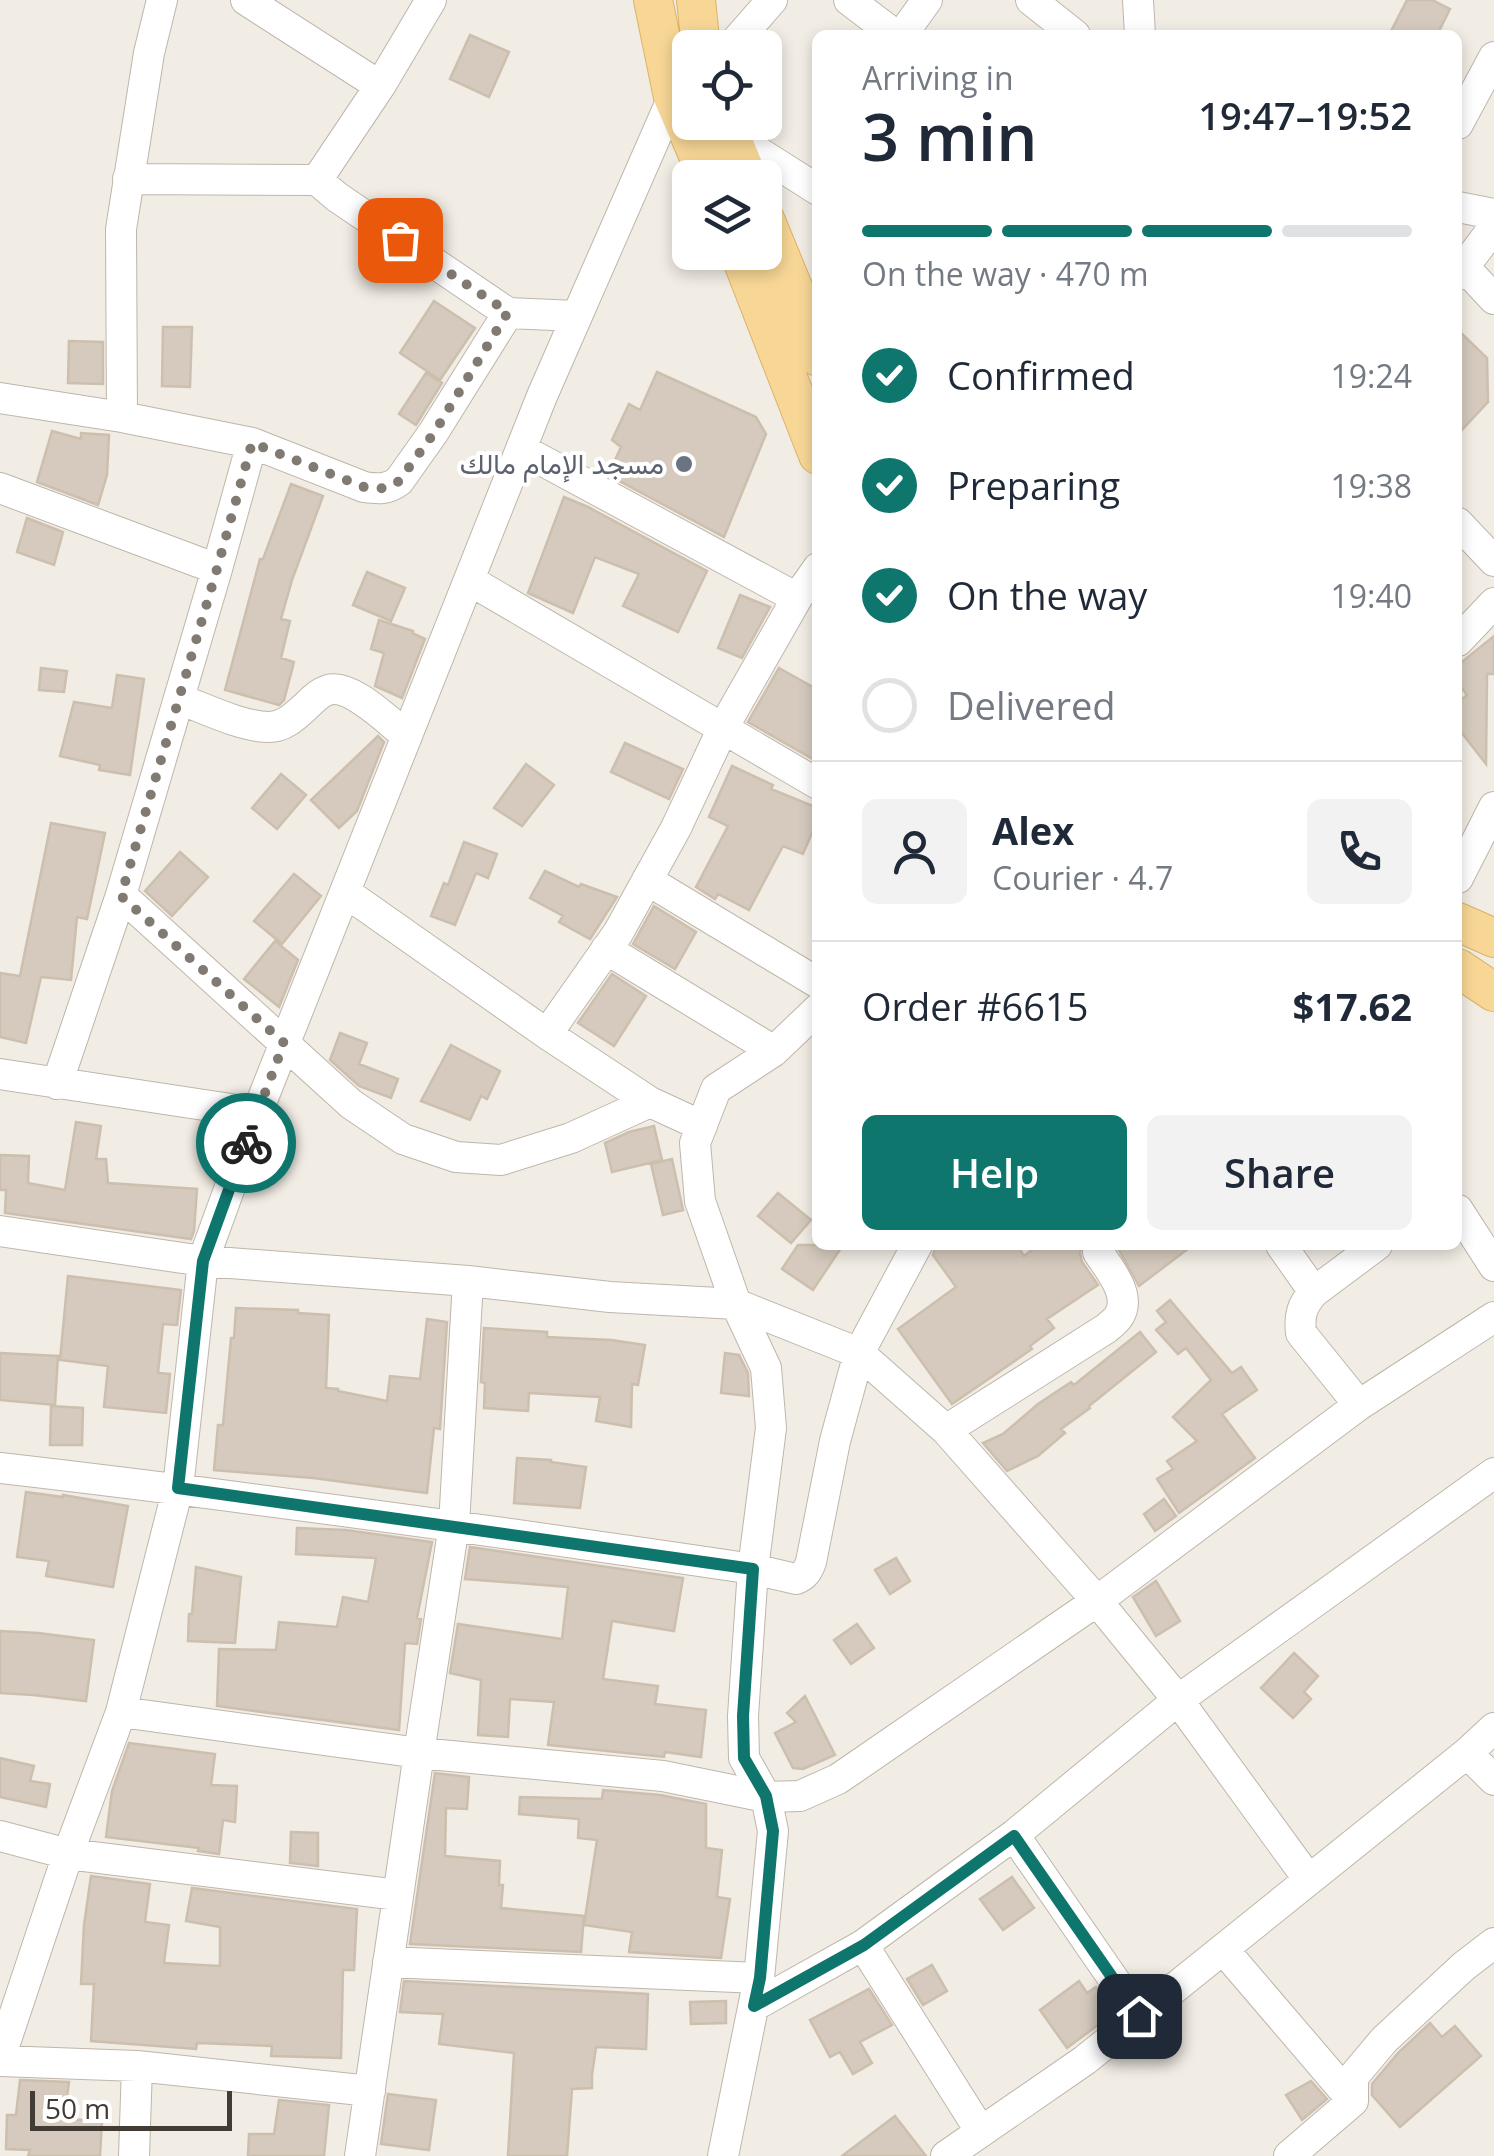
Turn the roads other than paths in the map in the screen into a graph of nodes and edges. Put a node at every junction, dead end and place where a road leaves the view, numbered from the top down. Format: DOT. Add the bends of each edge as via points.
graph roads {
  1 [pos="162,0"];
  2 [pos="246,0"];
  3 [pos="430,0"];
  4 [pos="653,0"];
  5 [pos="696,0"];
  6 [pos="772,0"];
  7 [pos="849,0"];
  8 [pos="928,0"];
  9 [pos="1030,0"];
  10 [pos="1138,0"];
  11 [pos="699,30"];
  12 [pos="746,30"];
  13 [pos="891,30"];
  14 [pos="902,30"];
  15 [pos="1069,30"];
  16 [pos="1140,30"];
  17 [pos="1494,57"];
  18 [pos="672,60"];
  19 [pos="380,86"];
  20 [pos="672,112"];
  21 [pos="1462,117"];
  22 [pos="745,140"];
  23 [pos="128,180"];
  24 [pos="317,180"];
  25 [pos="812,186"];
  26 [pos="1462,209"];
  27 [pos="1494,214"];
  28 [pos="1494,227"];
  29 [pos="782,260"];
  30 [pos="747,270"];
  31 [pos="1462,270"];
  32 [pos="1462,272"];
  33 [pos="1494,299"];
  34 [pos="508,312"];
  35 [pos="576,316"];
  36 [pos="812,339"];
  37 [pos="0,398"];
  38 [pos="122,416"];
  39 [pos="812,439"];
  40 [pos="252,443"];
  41 [pos="521,449"];
  42 [pos="0,488"];
  43 [pos="1462,526"];
  44 [pos="1494,560"];
  45 [pos="217,569"];
  46 [pos="812,577"];
  47 [pos="469,580"];
  48 [pos="797,598"];
  49 [pos="1494,603"];
  50 [pos="1462,637"];
  51 [pos="178,700"];
  52 [pos="723,728"];
  53 [pos="407,736"];
  54 [pos="812,780"];
  55 [pos="1494,807"];
  56 [pos="1462,870"];
  57 [pos="647,880"];
  58 [pos="344,892"];
  59 [pos="121,896"];
  60 [pos="1462,924"];
  61 [pos="1494,938"];
  62 [pos="606,949"];
  63 [pos="1462,971"];
  64 [pos="812,980"];
  65 [pos="1494,992"];
  66 [pos="812,1015"];
  67 [pos="547,1034"];
  68 [pos="284,1043"];
  69 [pos="774,1051"];
  70 [pos="0,1074"];
  71 [pos="57,1084"];
  72 [pos="650,1102"];
  73 [pos="256,1114"];
  74 [pos="702,1126"];
  75 [pos="1462,1216"];
  76 [pos="0,1231"];
  77 [pos="915,1250"];
  78 [pos="1101,1250"];
  79 [pos="1285,1250"];
  80 [pos="1370,1250"];
  81 [pos="203,1261"];
  82 [pos="1494,1266"];
  83 [pos="468,1280"];
  84 [pos="1314,1292"];
  85 [pos="736,1304"];
  86 [pos="1494,1318"];
  87 [pos="859,1354"];
  88 [pos="1359,1405"];
  89 [pos="946,1430"];
  90 [pos="0,1468"];
  91 [pos="1494,1472"];
  92 [pos="178,1488"];
  93 [pos="454,1525"];
  94 [pos="753,1569"];
  95 [pos="1098,1601"];
  96 [pos="1178,1700"];
  97 [pos="122,1712"];
  98 [pos="1494,1728"];
  99 [pos="418,1753"];
  100 [pos="1467,1753"];
  101 [pos="1494,1780"];
  102 [pos="766,1796"];
  103 [pos="0,1836"];
  104 [pos="1014,1836"];
  105 [pos="68,1854"];
  106 [pos="1309,1880"];
  107 [pos="398,1895"];
  108 [pos="1494,1943"];
  109 [pos="864,1945"];
  110 [pos="1223,1949"];
  111 [pos="388,1962"];
  112 [pos="756,1992"];
  113 [pos="1139,2016"];
  114 [pos="0,2060"];
  115 [pos="138,2066"];
  116 [pos="370,2091"];
  117 [pos="1353,2101"];
  118 [pos="981,2132"];
  119 [pos="134,2156"];
  120 [pos="360,2156"];
  121 [pos="724,2156"];
  122 [pos="946,2156"];
  123 [pos="1288,2156"];
  1 -- 23 [label="street"];
  2 -- 19 [label="street"];
  3 -- 19 [label="street"];
  4 -- 18 [label="main road"];
  5 -- 11 [label="main road"];
  6 -- 12 [label="street"];
  7 -- 13 [label="street"];
  8 -- 14 [label="street"];
  9 -- 15 [label="street"];
  10 -- 16 [label="street"];
  17 -- 21 [label="street"];
  19 -- 24 [label="street"];
  20 -- 35 [label="street"];
  22 -- 25 [label="street"];
  23 -- 24 [label="street"];
  23 -- 38 [label="street" via="121,228"];
  24 -- 34 [label="street"];
  26 -- 27 [label="street"];
  28 -- 31 [label="street"];
  29 -- 36 [label="main road"];
  30 -- 39 [label="main road"];
  32 -- 33 [label="street"];
  34 -- 35 [label="street"];
  34 -- 40 [label="street" via="434,433 391,487 364,487"];
  35 -- 41 [label="street"];
  37 -- 38 [label="street"];
  38 -- 40 [label="street"];
  40 -- 45 [label="street"];
  41 -- 47 [label="street"];
  41 -- 48 [label="street"];
  42 -- 45 [label="street"];
  43 -- 44 [label="street"];
  45 -- 51 [label="street"];
  46 -- 48 [label="street"];
  47 -- 52 [label="street"];
  47 -- 53 [label="street"];
  48 -- 52 [label="street"];
  49 -- 50 [label="street"];
  51 -- 53 [label="street" via="270,727 288,722 320,693 343,689"];
  51 -- 59 [label="street"];
  52 -- 54 [label="street"];
  52 -- 57 [label="street"];
  53 -- 58 [label="street"];
  55 -- 56 [label="street"];
  57 -- 62 [label="street"];
  57 -- 64 [label="street"];
  58 -- 67 [label="street"];
  58 -- 68 [label="street"];
  59 -- 68 [label="street"];
  59 -- 71 [label="street"];
  60 -- 61 [label="main road"];
  62 -- 67 [label="street"];
  62 -- 69 [label="street"];
  63 -- 65 [label="main road"];
  66 -- 69 [label="street"];
  67 -- 72 [label="street"];
  68 -- 72 [label="street" via="390,1130 456,1157 501,1160"];
  68 -- 73 [label="street"];
  69 -- 74 [label="street" via="716,1089"];
  70 -- 71 [label="street"];
  71 -- 73 [label="street"];
  72 -- 74 [label="street"];
  73 -- 81 [label="street"];
  74 -- 85 [label="street" via="695,1144 700,1200"];
  75 -- 82 [label="street"];
  76 -- 81 [label="street"];
  77 -- 87 [label="street"];
  78 -- 89 [label="street" via="1124,1302 1120,1315"];
  79 -- 84 [label="street"];
  80 -- 84 [label="street"];
  81 -- 83 [label="street"];
  81 -- 92 [label="street"];
  83 -- 85 [label="street"];
  83 -- 93 [label="street"];
  84 -- 88 [label="street" via="1304,1303 1301,1333"];
  85 -- 87 [label="street"];
  85 -- 94 [label="street" via="766,1368 771,1428"];
  86 -- 88 [label="street"];
  87 -- 89 [label="street"];
  87 -- 94 [label="street" via="808,1570 796,1578"];
  88 -- 95 [label="street"];
  89 -- 95 [label="street"];
  90 -- 92 [label="street"];
  91 -- 96 [label="street"];
  92 -- 93 [label="street"];
  92 -- 97 [label="street"];
  93 -- 94 [label="street"];
  93 -- 99 [label="street"];
  94 -- 102 [label="street" via="744,1758"];
  95 -- 96 [label="street"];
  95 -- 102 [label="street" via="838,1779 800,1796"];
  96 -- 104 [label="street"];
  96 -- 106 [label="street"];
  97 -- 99 [label="street"];
  97 -- 105 [label="street"];
  98 -- 100 [label="street"];
  99 -- 102 [label="street" via="662,1776"];
  99 -- 107 [label="street"];
  100 -- 101 [label="street"];
  100 -- 106 [label="street"];
  102 -- 112 [label="street" via="773,1831"];
  103 -- 105 [label="street"];
  104 -- 109 [label="street"];
  104 -- 113 [label="street"];
  105 -- 107 [label="street"];
  105 -- 114 [label="street"];
  106 -- 110 [label="street"];
  107 -- 111 [label="street"];
  108 -- 117 [label="street" via="1384,2040 1352,2076"];
  109 -- 112 [label="street"];
  109 -- 118 [label="street"];
  110 -- 113 [label="street"];
  110 -- 117 [label="street"];
  111 -- 112 [label="street"];
  111 -- 116 [label="street"];
  112 -- 121 [label="street"];
  113 -- 118 [label="street"];
  114 -- 115 [label="street"];
  115 -- 116 [label="street"];
  115 -- 119 [label="street"];
  116 -- 120 [label="street"];
  117 -- 123 [label="street"];
  118 -- 122 [label="street"];
}
